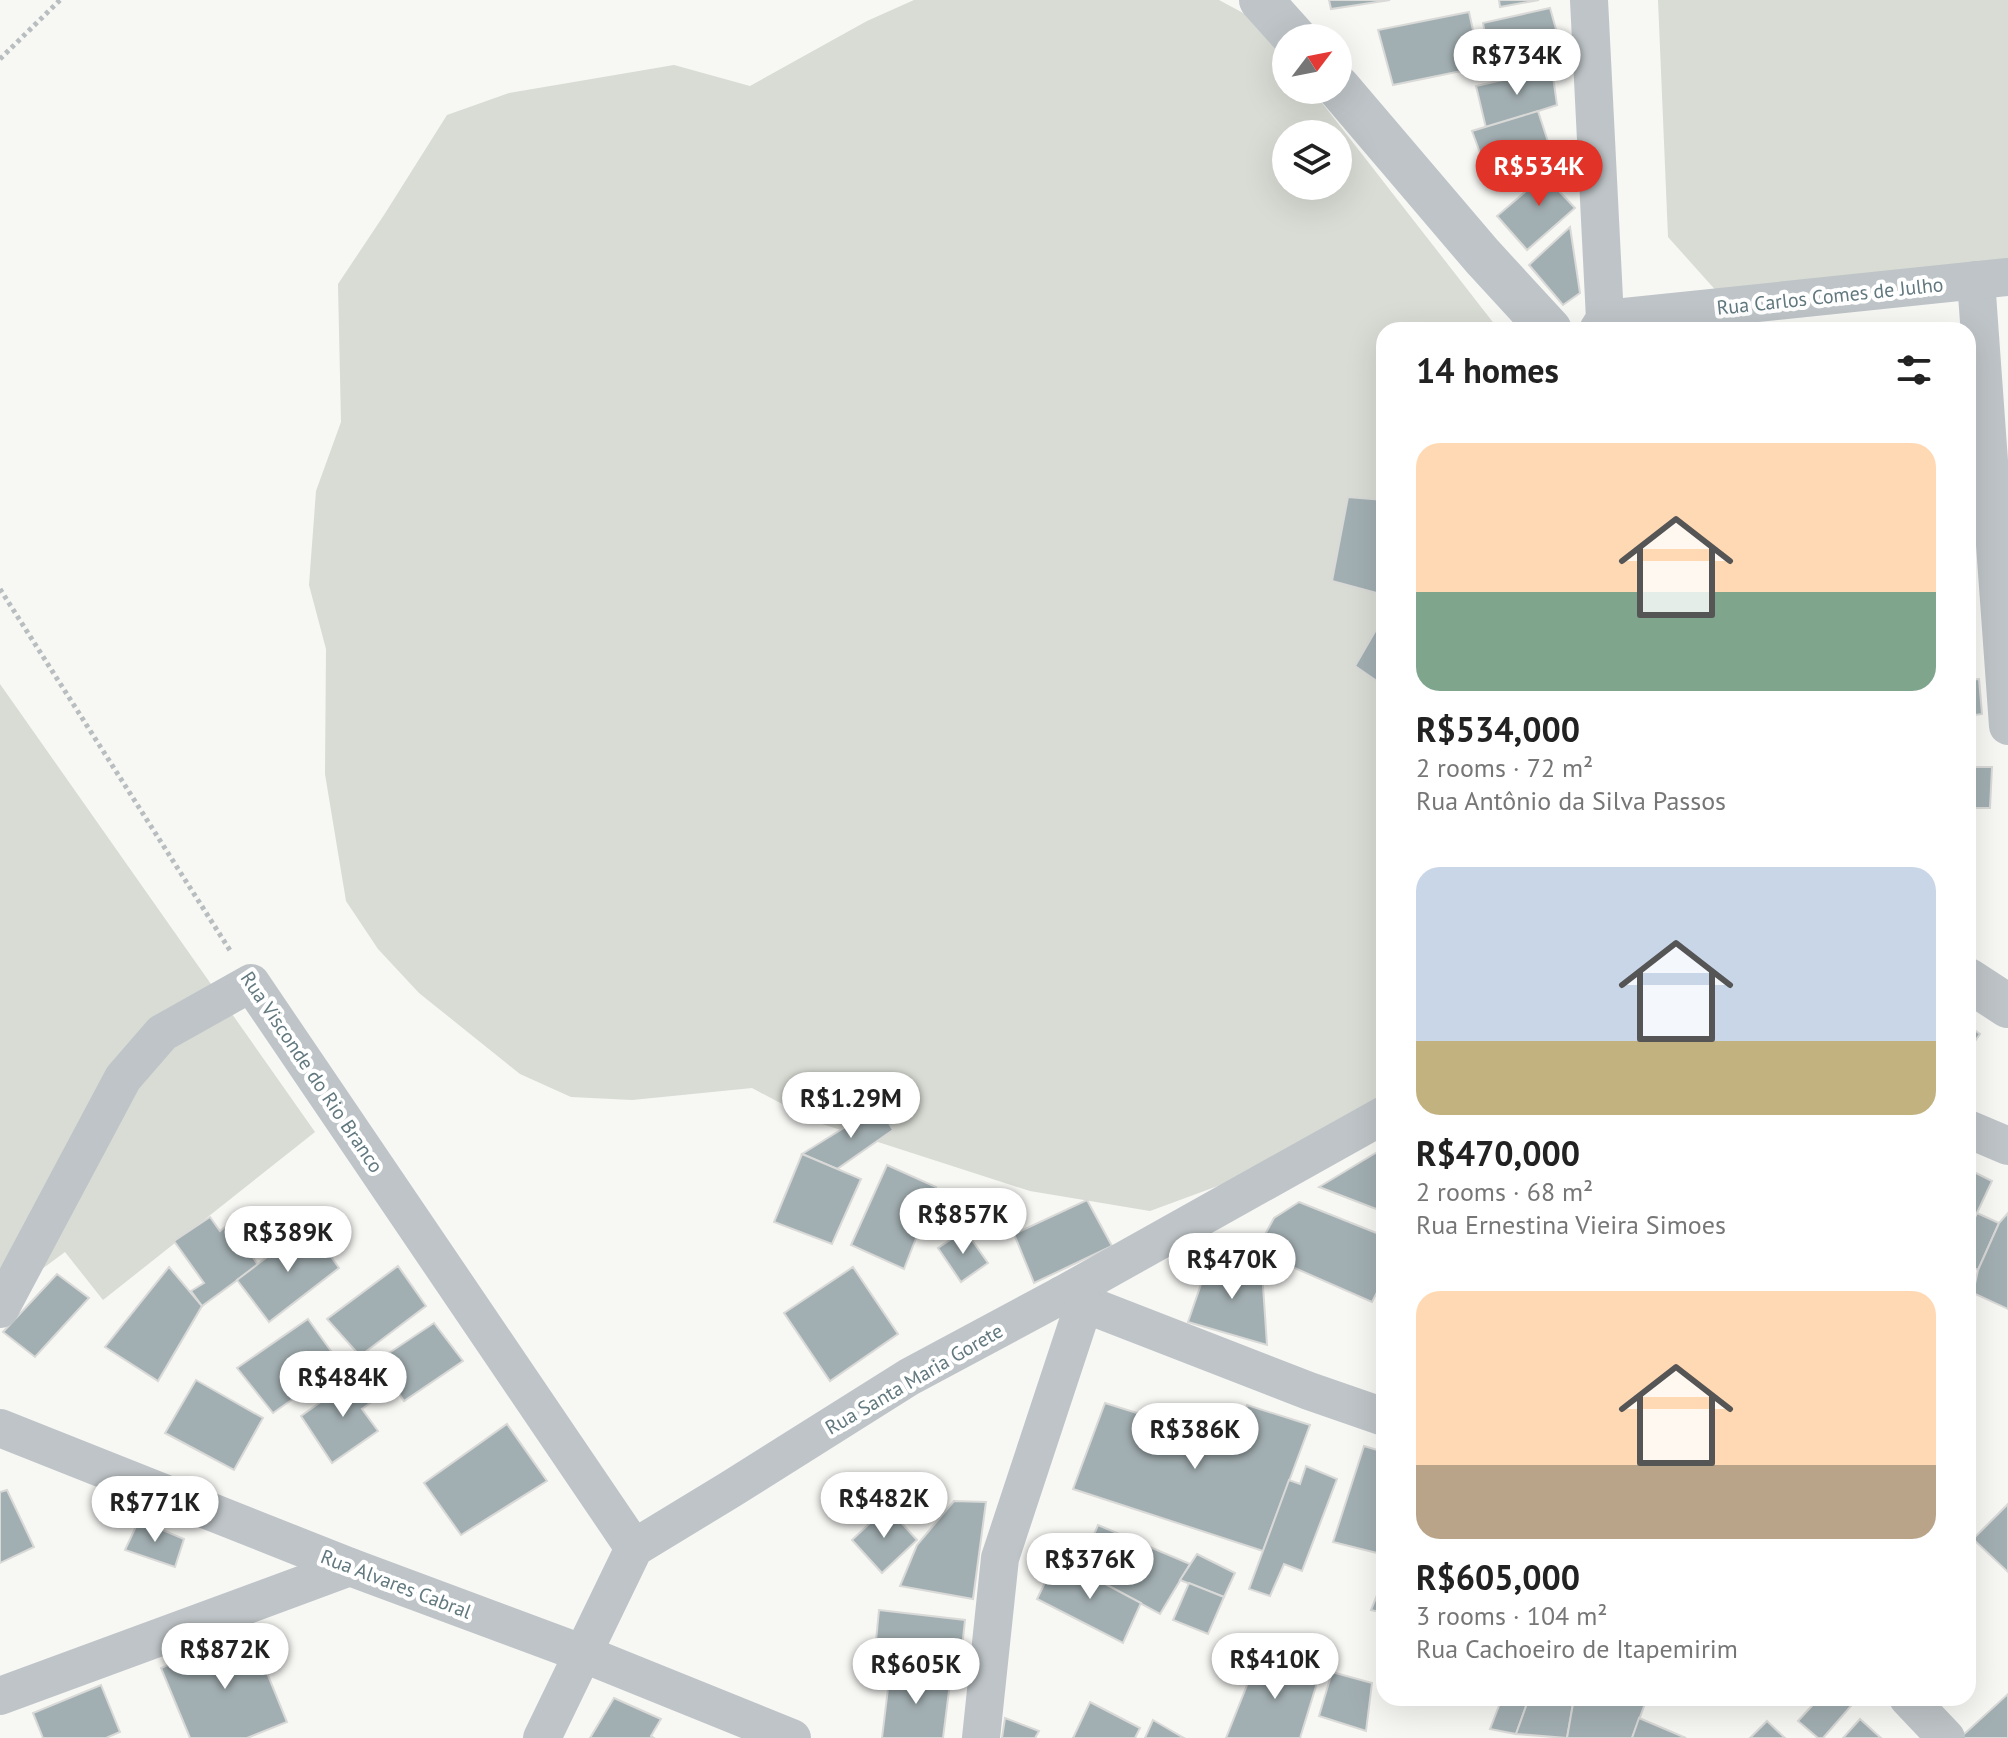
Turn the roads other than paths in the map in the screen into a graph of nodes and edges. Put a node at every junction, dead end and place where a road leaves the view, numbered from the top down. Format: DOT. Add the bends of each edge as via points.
graph roads {
  1 [pos="1261,0"];
  2 [pos="1589,0"];
  3 [pos="1282,24"];
  4 [pos="1352,103"];
  5 [pos="1992,278"];
  6 [pos="1543,322"];
  7 [pos="1602,322"];
  8 [pos="1627,322"];
  9 [pos="2008,726"];
  10 [pos="1976,985"];
  11 [pos="2008,1006"];
  12 [pos="1376,1120"];
  13 [pos="1976,1132"];
  14 [pos="2008,1146"];
  15 [pos="1073,1300"];
  16 [pos="0,1309"];
  17 [pos="1376,1414"];
  18 [pos="0,1428"];
  19 [pos="634,1548"];
  20 [pos="350,1567"];
  21 [pos="584,1654"];
  22 [pos="0,1696"];
  23 [pos="1916,1706"];
  24 [pos="542,1738"];
  25 [pos="792,1738"];
  26 [pos="981,1738"];
  27 [pos="1946,1738"];
  1 -- 3 [label="street"];
  2 -- 7 [label="street"];
  4 -- 6 [label="street"];
  5 -- 8 [label="street, Rua Carlos Comes de Julho"];
  5 -- 9 [label="street"];
  10 -- 11 [label="street"];
  12 -- 15 [label="street, Rua Santa Maria Gorete"];
  13 -- 14 [label="street"];
  15 -- 17 [label="street"];
  15 -- 19 [label="street, Rua Santa Maria Gorete" via="909,1377"];
  15 -- 26 [label="street" via="1000,1558"];
  16 -- 19 [label="street, Rua Visconde do Rio Branco" via="123,1078 162,1033 251,983"];
  18 -- 20 [label="street, Rua Alvares Cabral"];
  19 -- 21 [label="street"];
  20 -- 21 [label="street, Rua Alvares Cabral"];
  20 -- 22 [label="street"];
  21 -- 24 [label="street"];
  21 -- 25 [label="street, Rua Alvares Cabral"];
  23 -- 27 [label="street"];
}
